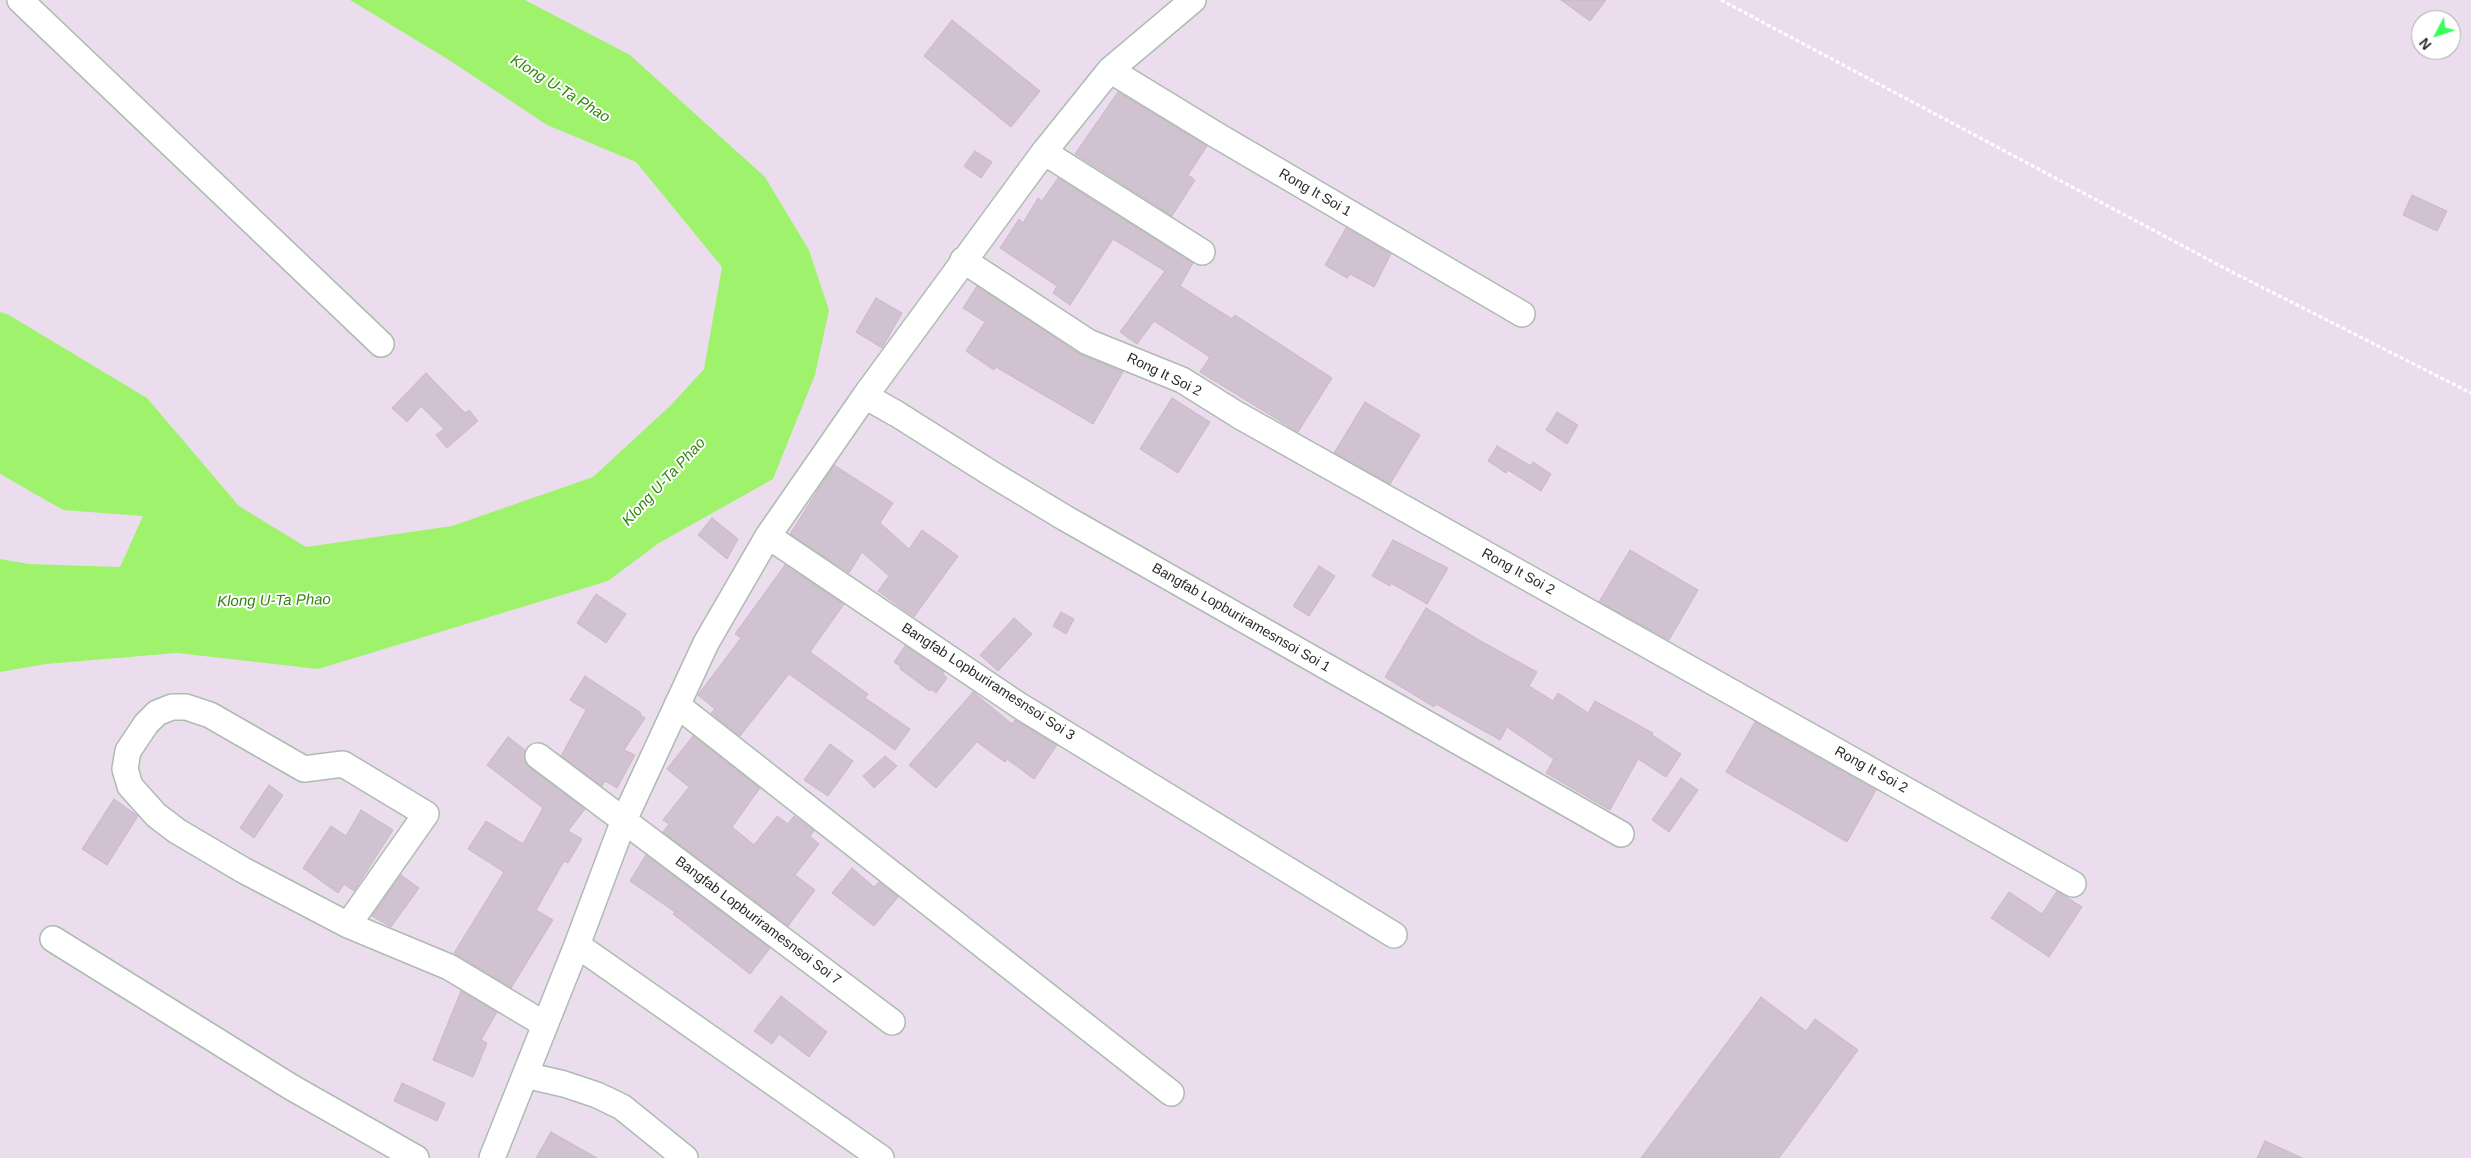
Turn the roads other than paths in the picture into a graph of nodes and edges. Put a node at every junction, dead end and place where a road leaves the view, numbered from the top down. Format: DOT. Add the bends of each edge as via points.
graph roads {
  1 [pos="20,0"];
  2 [pos="1193,0"];
  3 [pos="1110,70"];
  4 [pos="1044,152"];
  5 [pos="1202,252"];
  6 [pos="963,260"];
  7 [pos="1522,314"];
  8 [pos="381,344"];
  9 [pos="865,396"];
  10 [pos="768,536"];
  11 [pos="677,705"];
  12 [pos="538,756"];
  13 [pos="624,820"];
  14 [pos="1620,834"];
  15 [pos="2073,884"];
  16 [pos="348,925"];
  17 [pos="1394,935"];
  18 [pos="53,939"];
  19 [pos="577,945"];
  20 [pos="892,1022"];
  21 [pos="544,1024"];
  22 [pos="525,1075"];
  23 [pos="1171,1093"];
  24 [pos="416,1158"];
  25 [pos="492,1158"];
  26 [pos="685,1158"];
  27 [pos="882,1158"];
  1 -- 8 [label="street"];
  2 -- 3 [label="street"];
  3 -- 4 [label="street"];
  3 -- 7 [label="street, Rong It Soi 1"];
  4 -- 5 [label="street"];
  4 -- 6 [label="street"];
  6 -- 9 [label="street"];
  6 -- 15 [label="street, Rong It Soi 2" via="1088,342 1182,380 1238,415"];
  9 -- 10 [label="street"];
  9 -- 14 [label="street, Bangfab Lopburiramesnsoi Soi 1" via="1065,518"];
  10 -- 11 [label="street" via="706,643"];
  10 -- 17 [label="street, Bangfab Lopburiramesnsoi Soi 3" via="1020,706"];
  11 -- 13 [label="street"];
  11 -- 23 [label="street"];
  12 -- 13 [label="street, Bangfab Lopburiramesnsoi Soi 7"];
  13 -- 19 [label="street"];
  13 -- 20 [label="street, Bangfab Lopburiramesnsoi Soi 7"];
  16 -- 16 [label="street" via="177,831 145,803 130,786 124,769 128,751 157,713 172,707 186,707 210,715 304,769 344,764 426,814"];
  16 -- 21 [label="street" via="449,968"];
  18 -- 24 [label="street" via="291,1088"];
  19 -- 21 [label="street"];
  19 -- 27 [label="street"];
  21 -- 22 [label="street"];
  22 -- 25 [label="street"];
  22 -- 26 [label="street" via="572,1087 622,1108"];
}
